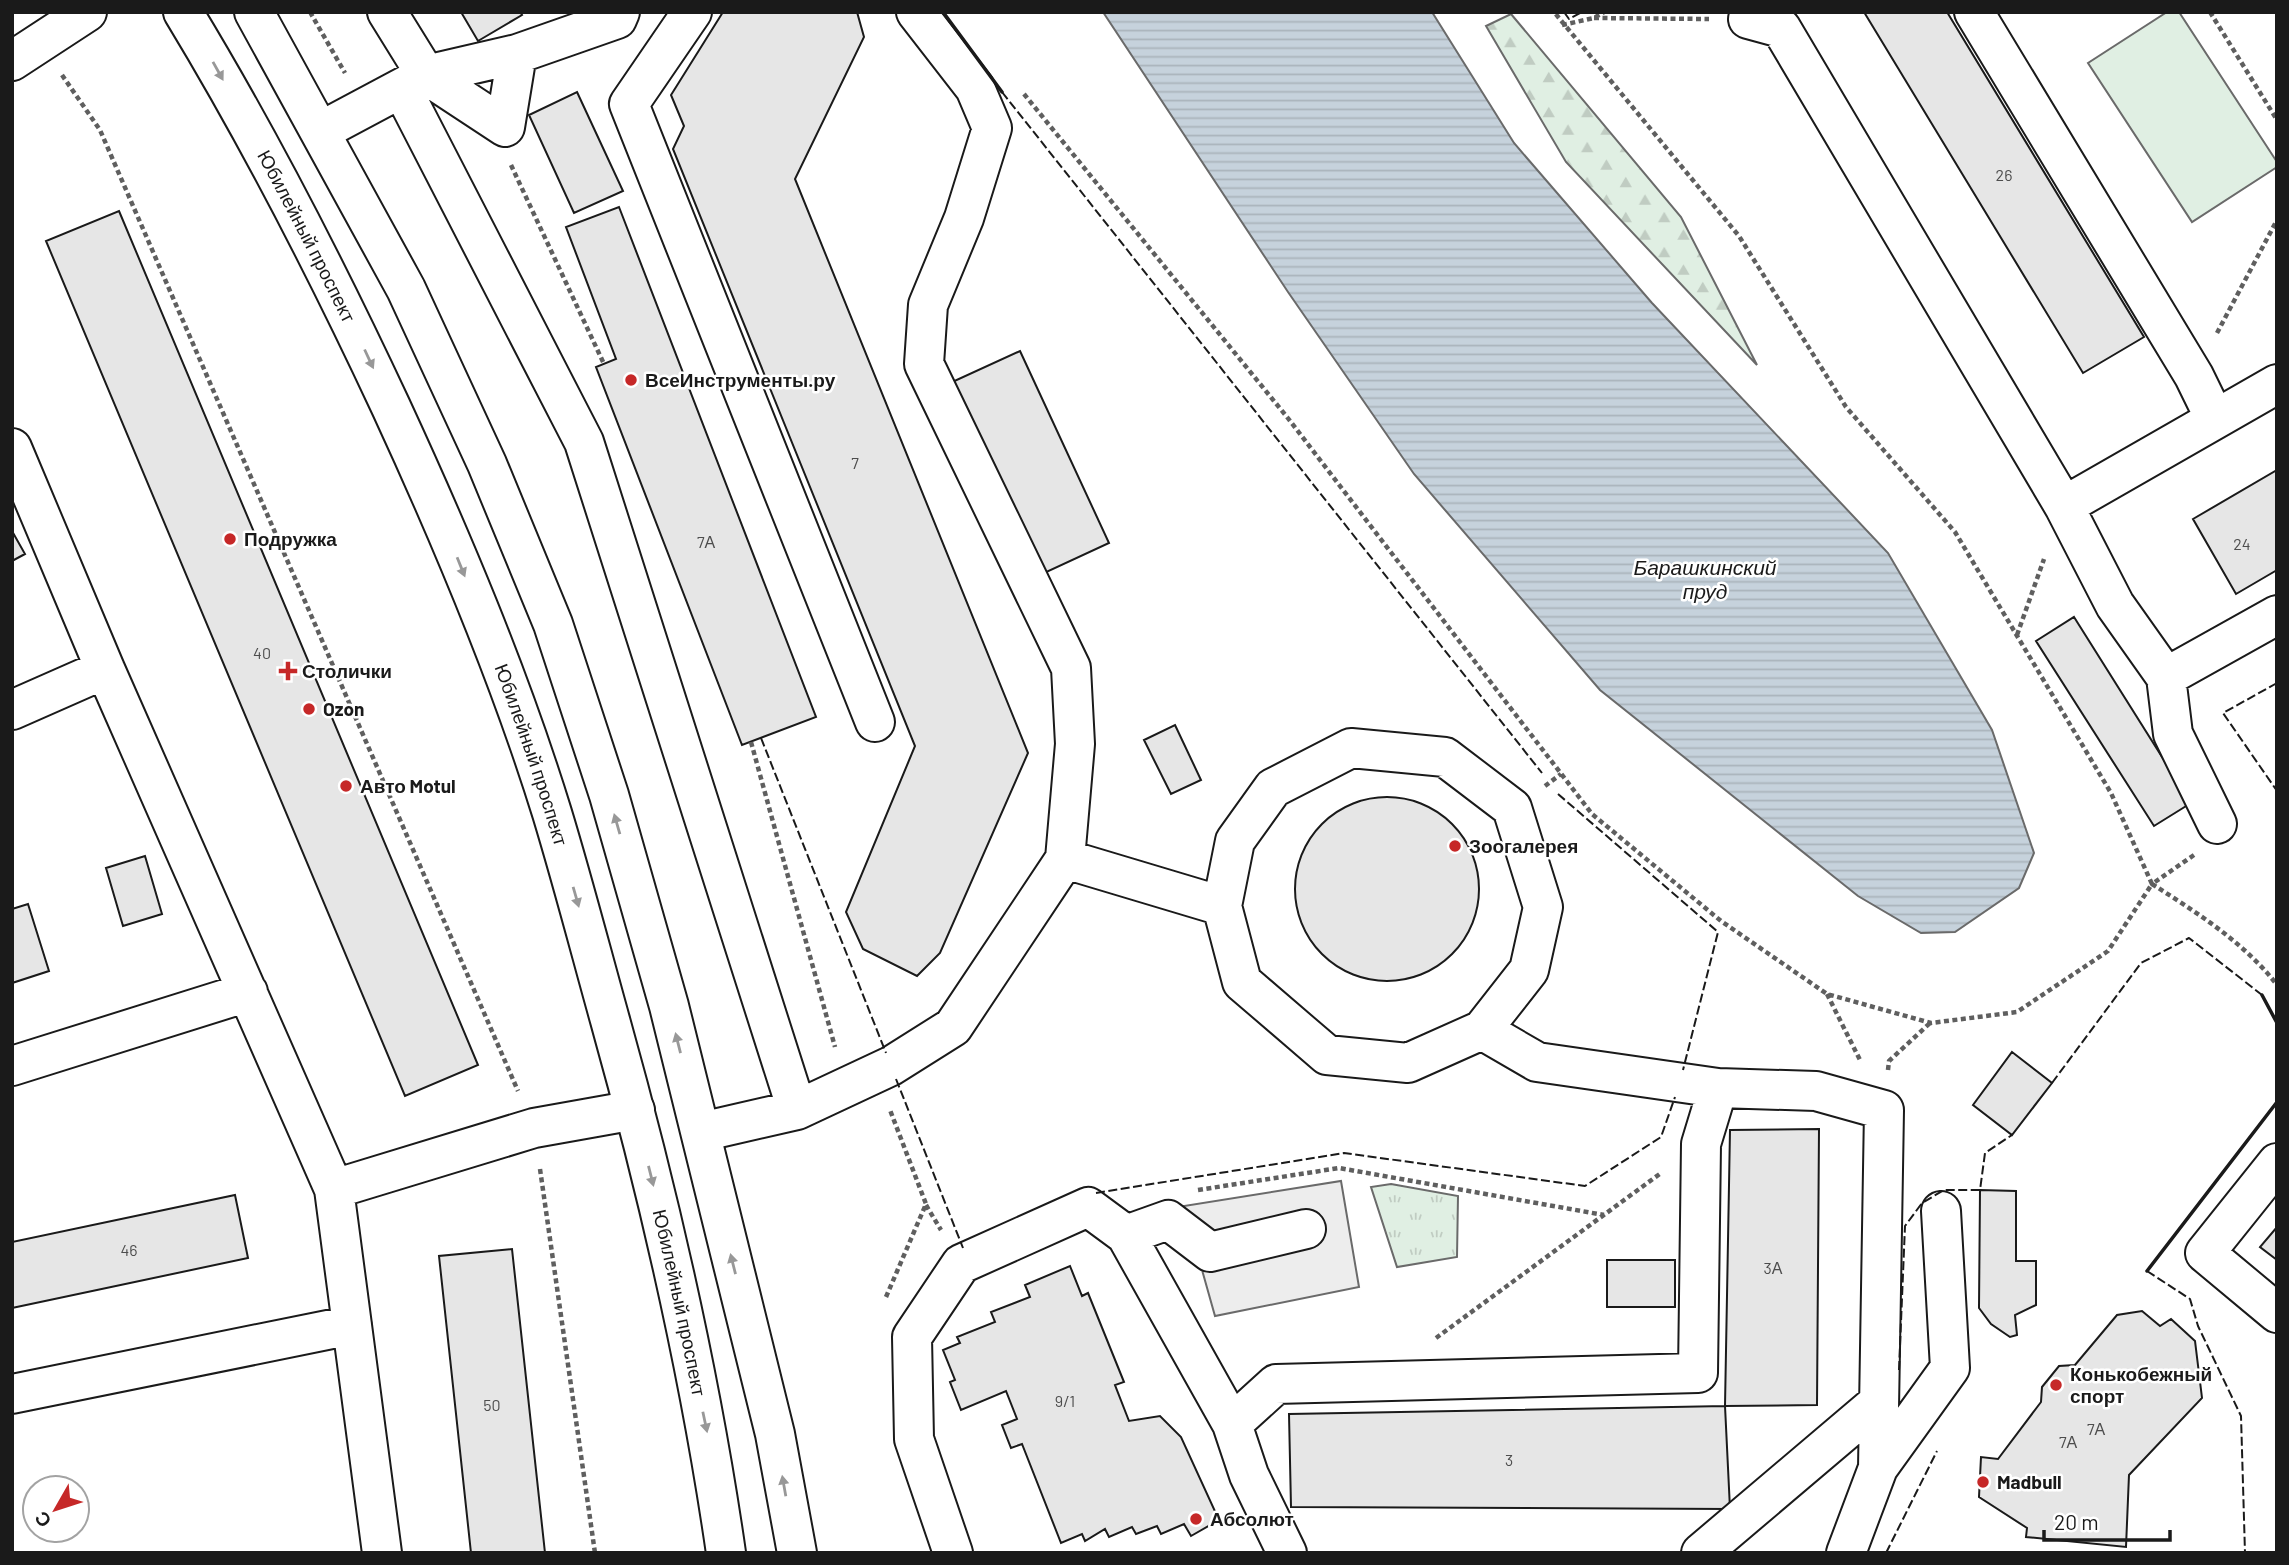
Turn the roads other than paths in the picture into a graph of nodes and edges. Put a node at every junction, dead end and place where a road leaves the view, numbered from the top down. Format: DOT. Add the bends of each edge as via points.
graph roads {
  1 [pos="87,12"];
  2 [pos="183,12"];
  3 [pos="254,12"];
  4 [pos="387,12"];
  5 [pos="620,12"];
  6 [pos="692,12"];
  7 [pos="916,12"];
  8 [pos="1974,12"];
  9 [pos="1748,19"];
  10 [pos="517,54"];
  11 [pos="19,56"];
  12 [pos="414,82"];
  13 [pos="321,131"];
  14 [pos="2277,384"];
  15 [pos="2215,419"];
  16 [pos="12,448"];
  17 [pos="2064,506"];
  18 [pos="2277,615"];
  19 [pos="105,668"];
  20 [pos="2166,677"];
  21 [pos="12,710"];
  22 [pos="875,722"];
  23 [pos="2217,824"];
  24 [pos="1065,859"];
  25 [pos="1222,906"];
  26 [pos="248,992"];
  27 [pos="1482,1030"];
  28 [pos="12,1066"];
  29 [pos="1718,1088"];
  30 [pos="635,1110"];
  31 [pos="797,1110"];
  32 [pos="701,1132"];
  33 [pos="2277,1163"];
  34 [pos="334,1189"];
  35 [pos="1941,1211"];
  36 [pos="1306,1229"];
  37 [pos="1126,1235"];
  38 [pos="2277,1312"];
  39 [pos="352,1325"];
  40 [pos="12,1394"];
  41 [pos="1879,1402"];
  42 [pos="1232,1424"];
  43 [pos="1878,1468"];
  44 [pos="382,1553"];
  45 [pos="726,1553"];
  46 [pos="797,1553"];
  47 [pos="954,1553"];
  48 [pos="1287,1553"];
  49 [pos="1701,1553"];
  50 [pos="1846,1553"];
  1 -- 11 [label="main road"];
  2 -- 30 [label="main road, Юбилейный проспект, one-way" via="348,316 429,489 494,646 552,813"];
  3 -- 13 [label="main road"];
  4 -- 12 [label="main road"];
  5 -- 10 [label="main road" via="617,19"];
  6 -- 22 [label="main road" via="629,104"];
  7 -- 24 [label="main road" via="975,88 992,128 964,218 928,305 924,364 1071,668 1075,744"];
  8 -- 15 [label="main road" via="2194,376"];
  9 -- 17 [label="main road" via="1781,28"];
  10 -- 12 [label="main road"];
  10 -- 12 [label="main road" via="505,127"];
  12 -- 13 [label="main road"];
  12 -- 31 [label="main road" via="584,442"];
  32 -- 13 [label="main road, one-way" via="609,795 553,624 487,464 406,289"];
  14 -- 15 [label="main road"];
  15 -- 17 [label="main road"];
  16 -- 19 [label="main road"];
  17 -- 20 [label="main road" via="2115,605"];
  18 -- 20 [label="main road"];
  19 -- 21 [label="main road"];
  19 -- 26 [label="main road"];
  20 -- 23 [label="main road" via="2173,734"];
  24 -- 25 [label="main road"];
  24 -- 31 [label="main road" via="953,1027 891,1066"];
  25 -- 27 [label="main road" via="1242,982 1327,1055 1408,1063"];
  25 -- 27 [label="main road" via="1235,841 1273,788 1351,748 1445,757 1512,808 1543,907 1529,970"];
  26 -- 28 [label="main road"];
  26 -- 34 [label="main road"];
  27 -- 29 [label="main road" via="1537,1062"];
  29 -- 41 [label="main road" via="1815,1091 1884,1110"];
  29 -- 42 [label="main road" via="1701,1144 1699,1373 1276,1384"];
  30 -- 34 [label="main road" via="534,1128"];
  30 -- 45 [label="main road, Юбилейный проспект, one-way" via="711,1450"];
  31 -- 32 [label="main road"];
  46 -- 32 [label="main road, one-way" via="775,1434"];
  33 -- 38 [label="main road" via="2205,1253"];
  34 -- 39 [label="main road"];
  35 -- 43 [label="main road" via="1950,1368"];
  36 -- 37 [label="main road" via="1210,1252 1168,1220"];
  37 -- 42 [label="main road"];
  37 -- 47 [label="main road" via="1088,1207 961,1264 912,1337 914,1439"];
  39 -- 40 [label="main road"];
  39 -- 44 [label="main road"];
  41 -- 43 [label="main road"];
  41 -- 49 [label="main road"];
  42 -- 48 [label="main road" via="1249,1475"];
  43 -- 50 [label="main road"];
}
